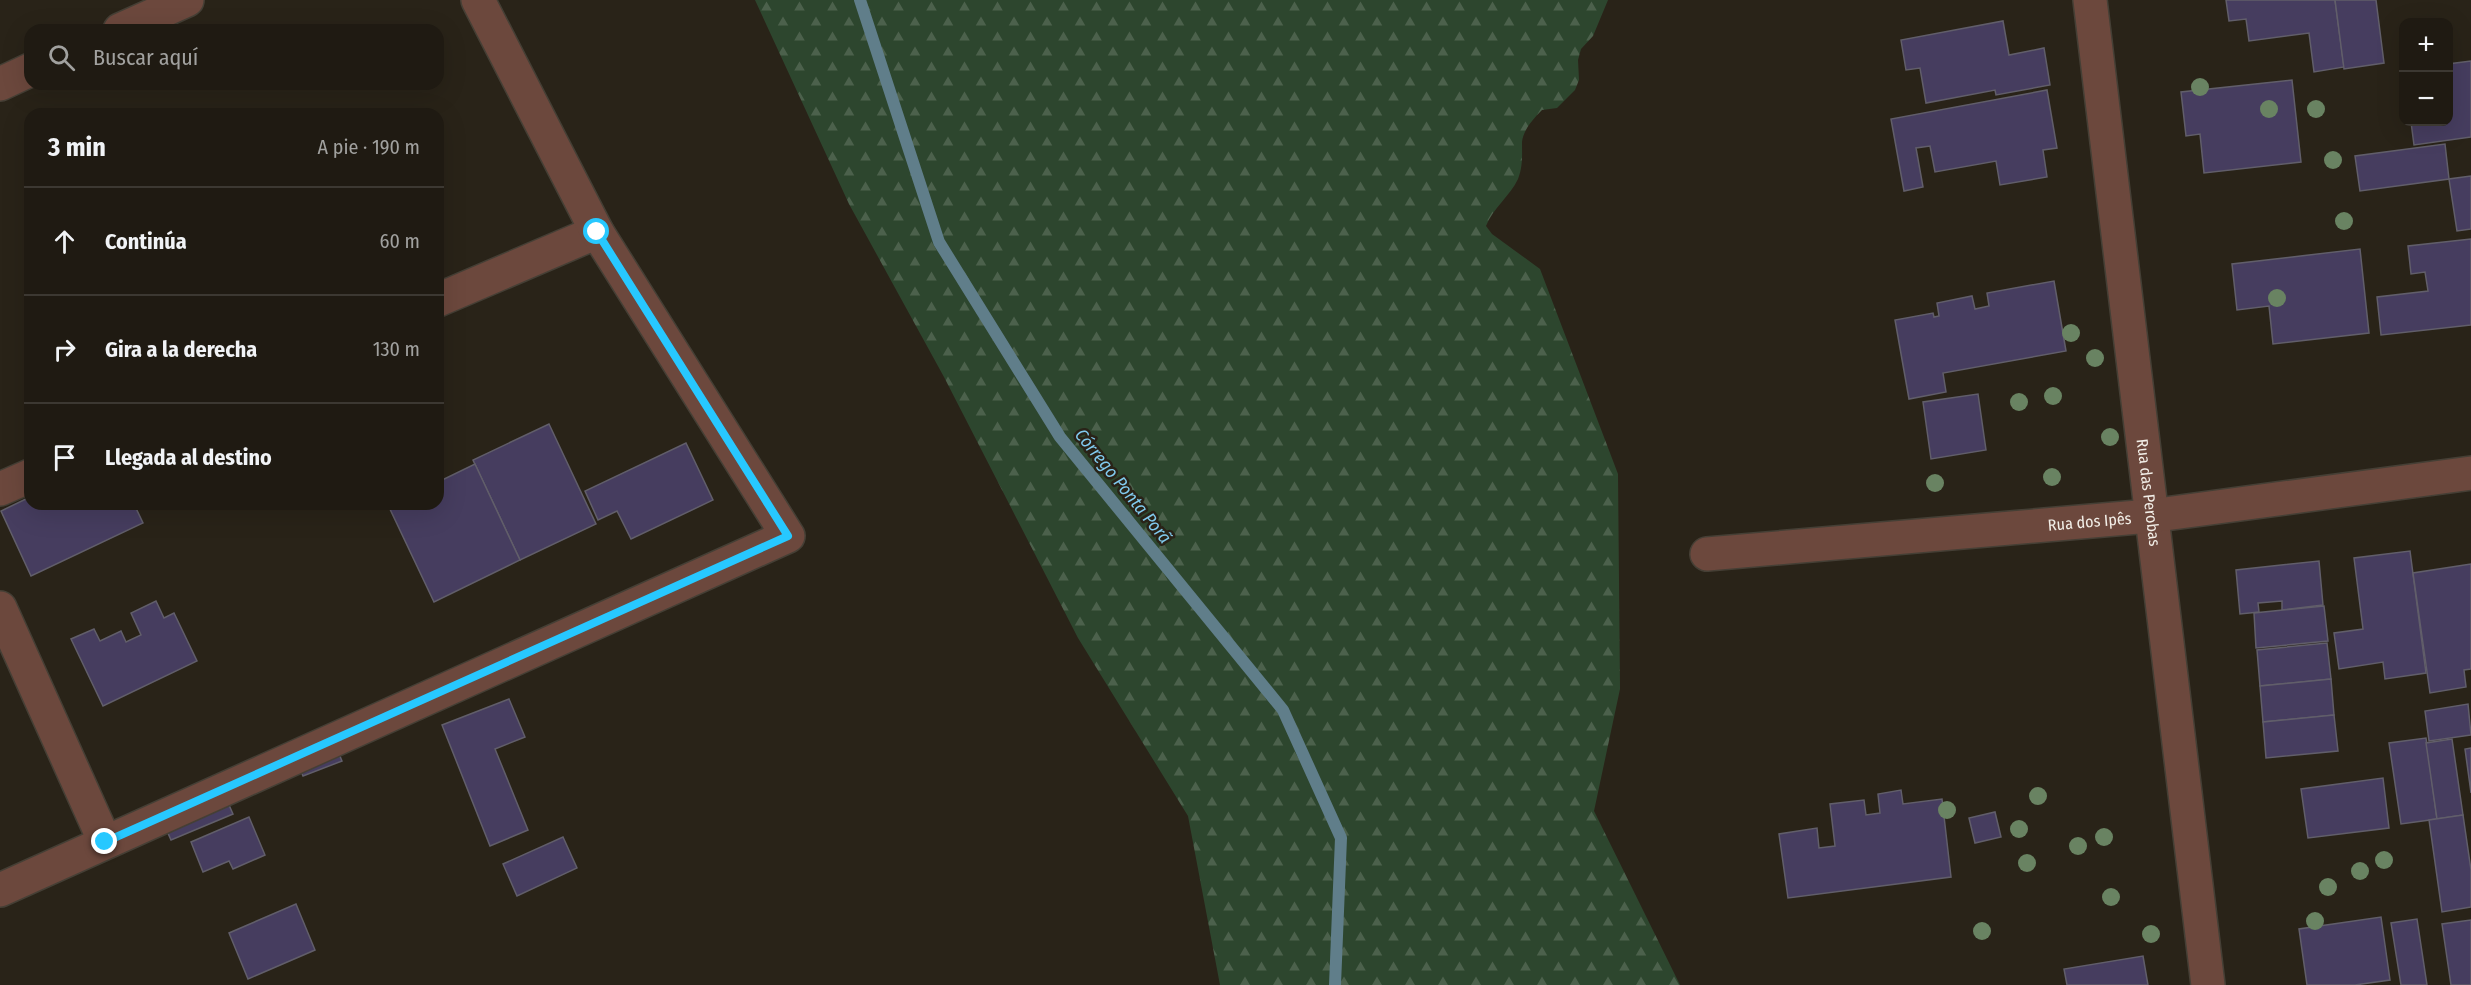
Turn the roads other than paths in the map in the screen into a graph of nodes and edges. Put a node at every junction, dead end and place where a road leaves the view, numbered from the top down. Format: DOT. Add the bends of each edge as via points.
graph roads {
  1 [pos="187,0"];
  2 [pos="478,0"];
  3 [pos="2090,0"];
  4 [pos="133,24"];
  5 [pos="24,73"];
  6 [pos="0,84"];
  7 [pos="597,232"];
  8 [pos="444,297"];
  9 [pos="2471,473"];
  10 [pos="24,479"];
  11 [pos="0,489"];
  12 [pos="2150,516"];
  13 [pos="1707,554"];
  14 [pos="0,608"];
  15 [pos="105,842"];
  16 [pos="0,890"];
  17 [pos="2208,985"];
  1 -- 4 [label="street"];
  2 -- 7 [label="street"];
  3 -- 12 [label="street, Rua das Perobas"];
  5 -- 6 [label="street"];
  7 -- 8 [label="street"];
  7 -- 15 [label="street" via="788,536"];
  9 -- 12 [label="street, Rua dos Ipês"];
  10 -- 11 [label="street"];
  12 -- 13 [label="street, Rua dos Ipês"];
  12 -- 17 [label="street, Rua das Perobas"];
  14 -- 15 [label="street"];
  15 -- 16 [label="street"];
}
